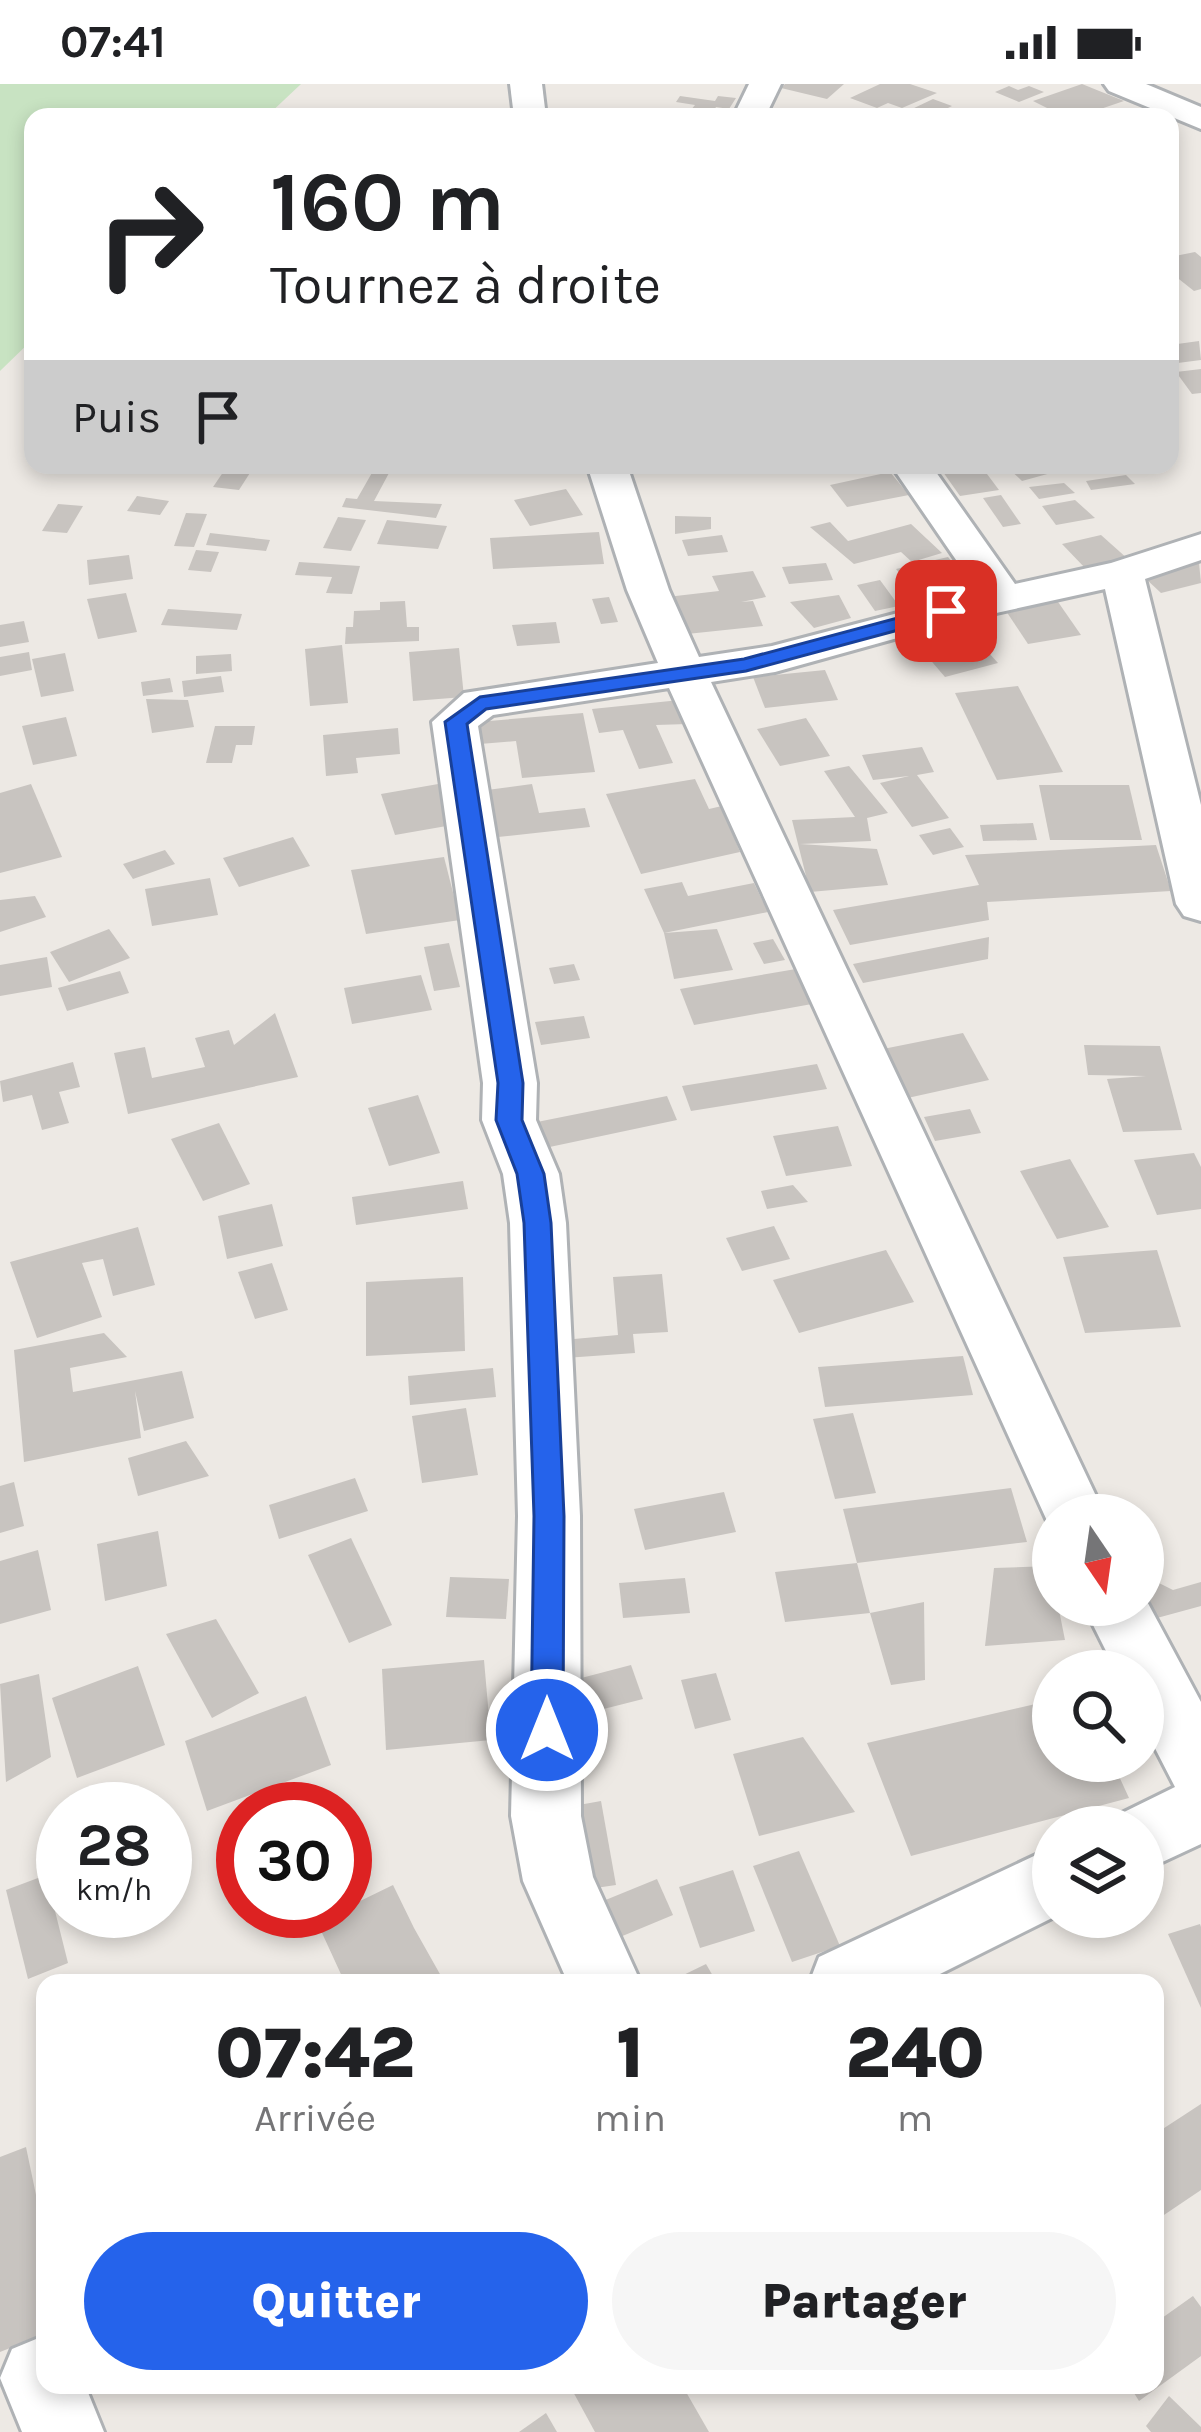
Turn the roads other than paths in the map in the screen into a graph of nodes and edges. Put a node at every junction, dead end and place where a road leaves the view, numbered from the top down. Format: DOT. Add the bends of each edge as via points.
graph roads {
  1 [pos="1120,84"];
  2 [pos="1177,108"];
  3 [pos="610,474"];
  4 [pos="917,474"];
  5 [pos="1201,547"];
  6 [pos="1122,573"];
  7 [pos="1004,599"];
  8 [pos="686,672"];
  9 [pos="1201,904"];
  10 [pos="1064,1494"];
  11 [pos="1126,1626"];
  12 [pos="1201,1769"];
  13 [pos="1201,1809"];
  14 [pos="1164,1828"];
  15 [pos="1032,1892"];
  16 [pos="600,1974"];
  17 [pos="864,1974"];
  1 -- 2 [label="street"];
  3 -- 8 [label="street" via="648,590"];
  4 -- 7 [label="street"];
  5 -- 6 [label="street"];
  6 -- 7 [label="street"];
  6 -- 9 [label="street"];
  7 -- 8 [label="street" via="776,658"];
  8 -- 10 [label="street"];
  8 -- 16 [label="street" via="480,703 455,722 509,1120 531,1174 538,1223 549,1516 546,1816 557,1882"];
  11 -- 12 [label="street"];
  13 -- 14 [label="street"];
  15 -- 17 [label="street"];
}
